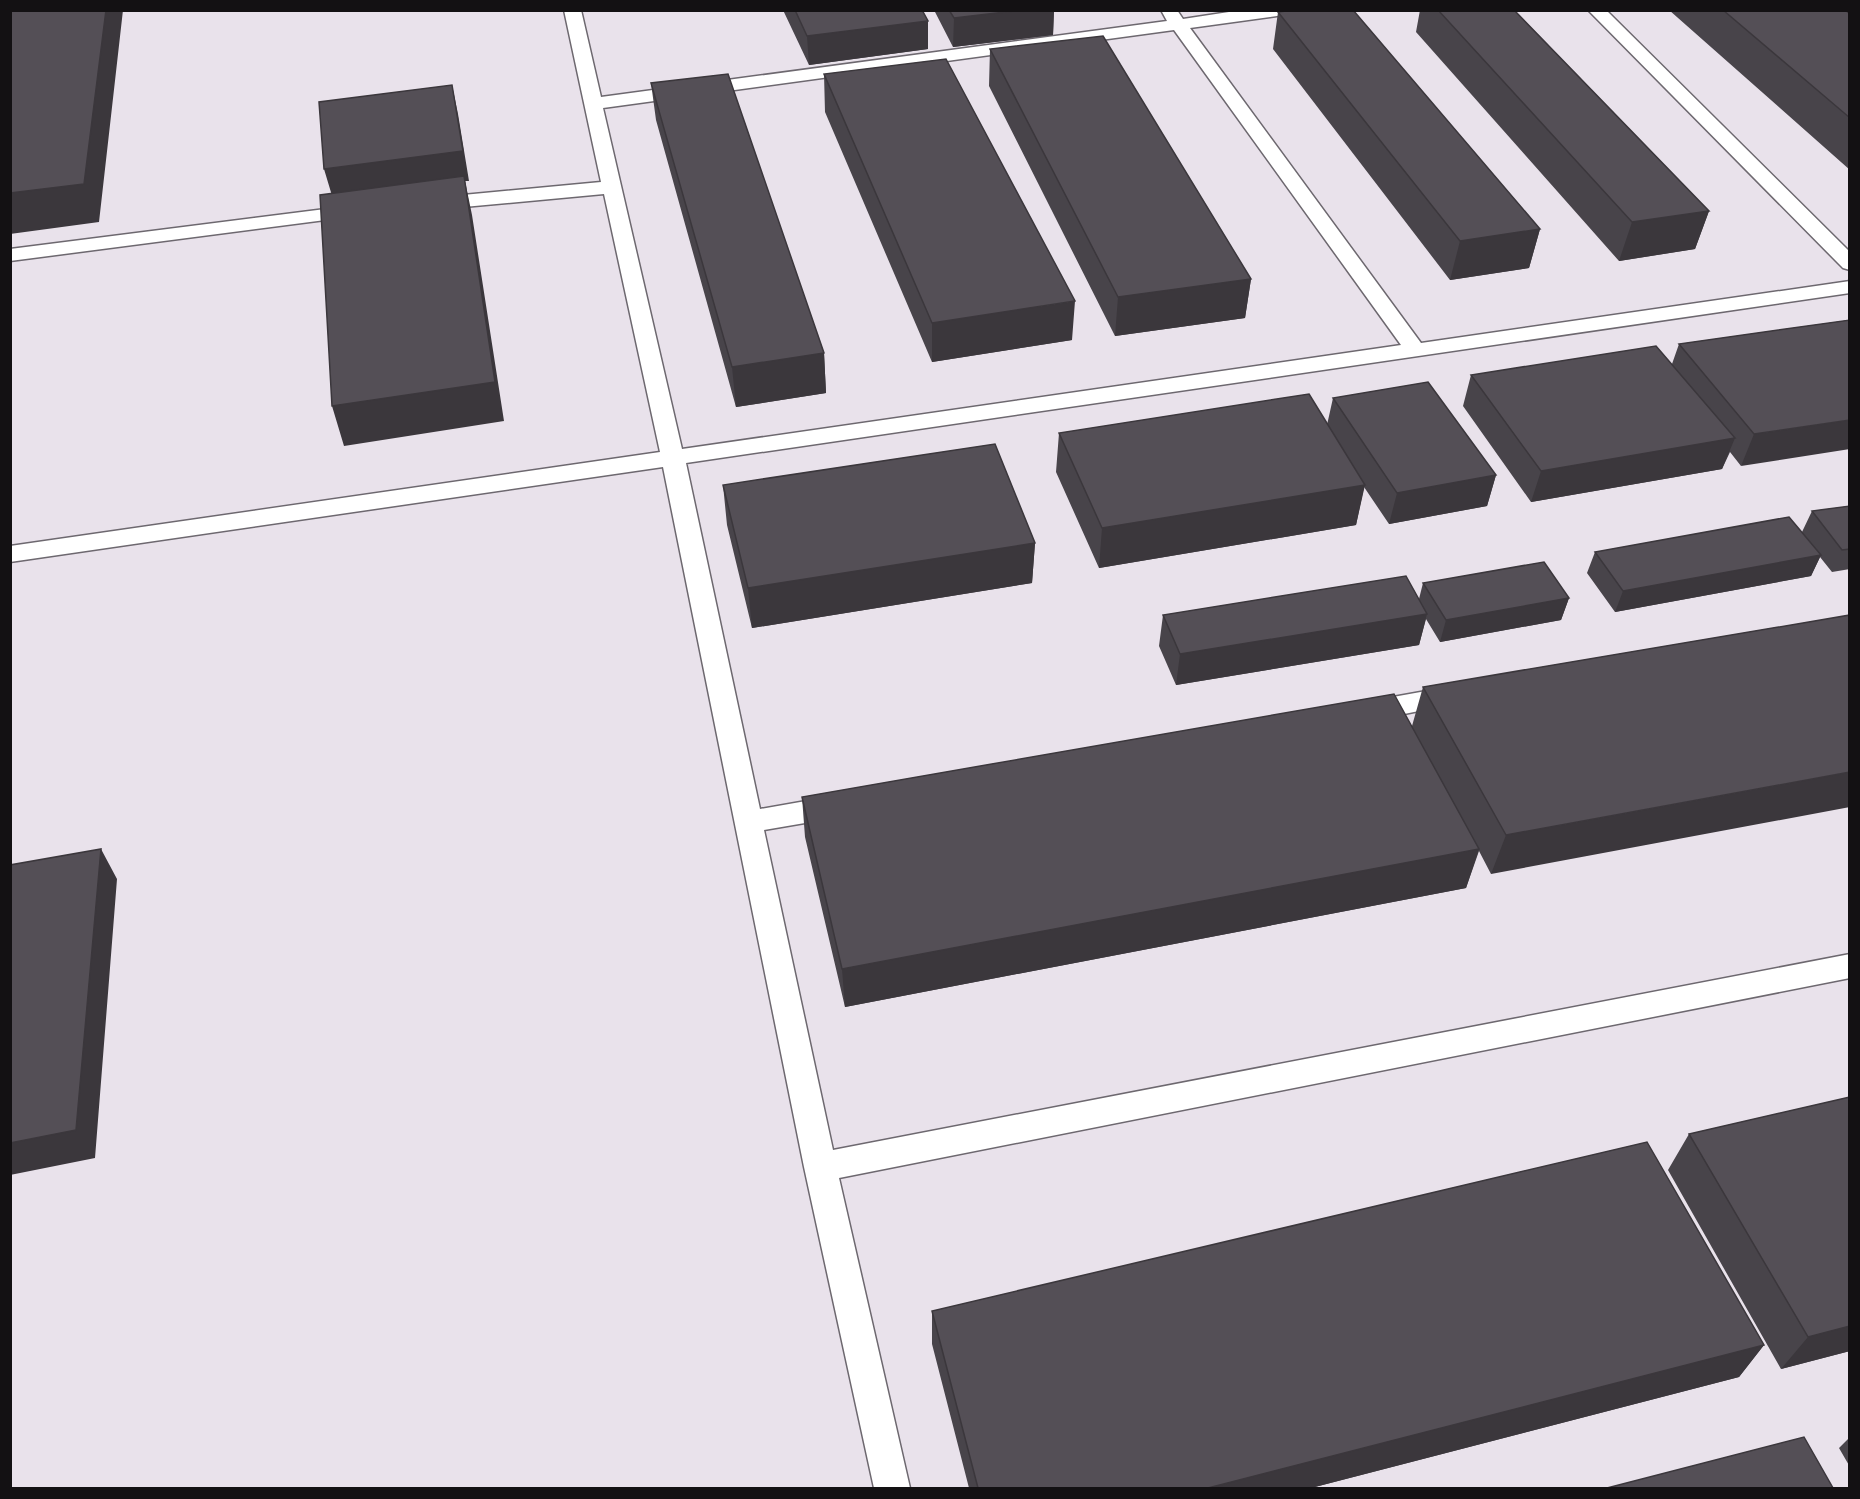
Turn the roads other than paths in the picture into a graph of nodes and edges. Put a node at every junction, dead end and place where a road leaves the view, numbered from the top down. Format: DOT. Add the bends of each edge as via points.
graph roads {
  1 [pos="572,10"];
  2 [pos="1284,10"];
  3 [pos="1596,10"];
  4 [pos="1173,18"];
  5 [pos="593,104"];
  6 [pos="612,187"];
  7 [pos="415,206"];
  8 [pos="380,209"];
  9 [pos="10,255"];
  10 [pos="1850,264"];
  11 [pos="1850,287"];
  12 [pos="1415,350"];
  13 [pos="673,458"];
  14 [pos="10,554"];
  15 [pos="1480,690"];
  16 [pos="1340,717"];
  17 [pos="862,802"];
  18 [pos="747,822"];
  19 [pos="1850,966"];
  20 [pos="820,1167"];
  21 [pos="892,1488"];
  1 -- 5 [label="lane"];
  2 -- 4 [label="lane"];
  3 -- 10 [label="lane"];
  4 -- 5 [label="lane"];
  4 -- 12 [label="lane"];
  5 -- 6 [label="lane"];
  6 -- 7 [label="lane"];
  6 -- 13 [label="lane"];
  8 -- 9 [label="lane"];
  11 -- 12 [label="lane"];
  12 -- 13 [label="lane"];
  13 -- 14 [label="lane"];
  13 -- 18 [label="lane"];
  15 -- 16 [label="lane"];
  17 -- 18 [label="lane"];
  18 -- 20 [label="lane"];
  19 -- 20 [label="lane"];
  20 -- 21 [label="lane"];
}
